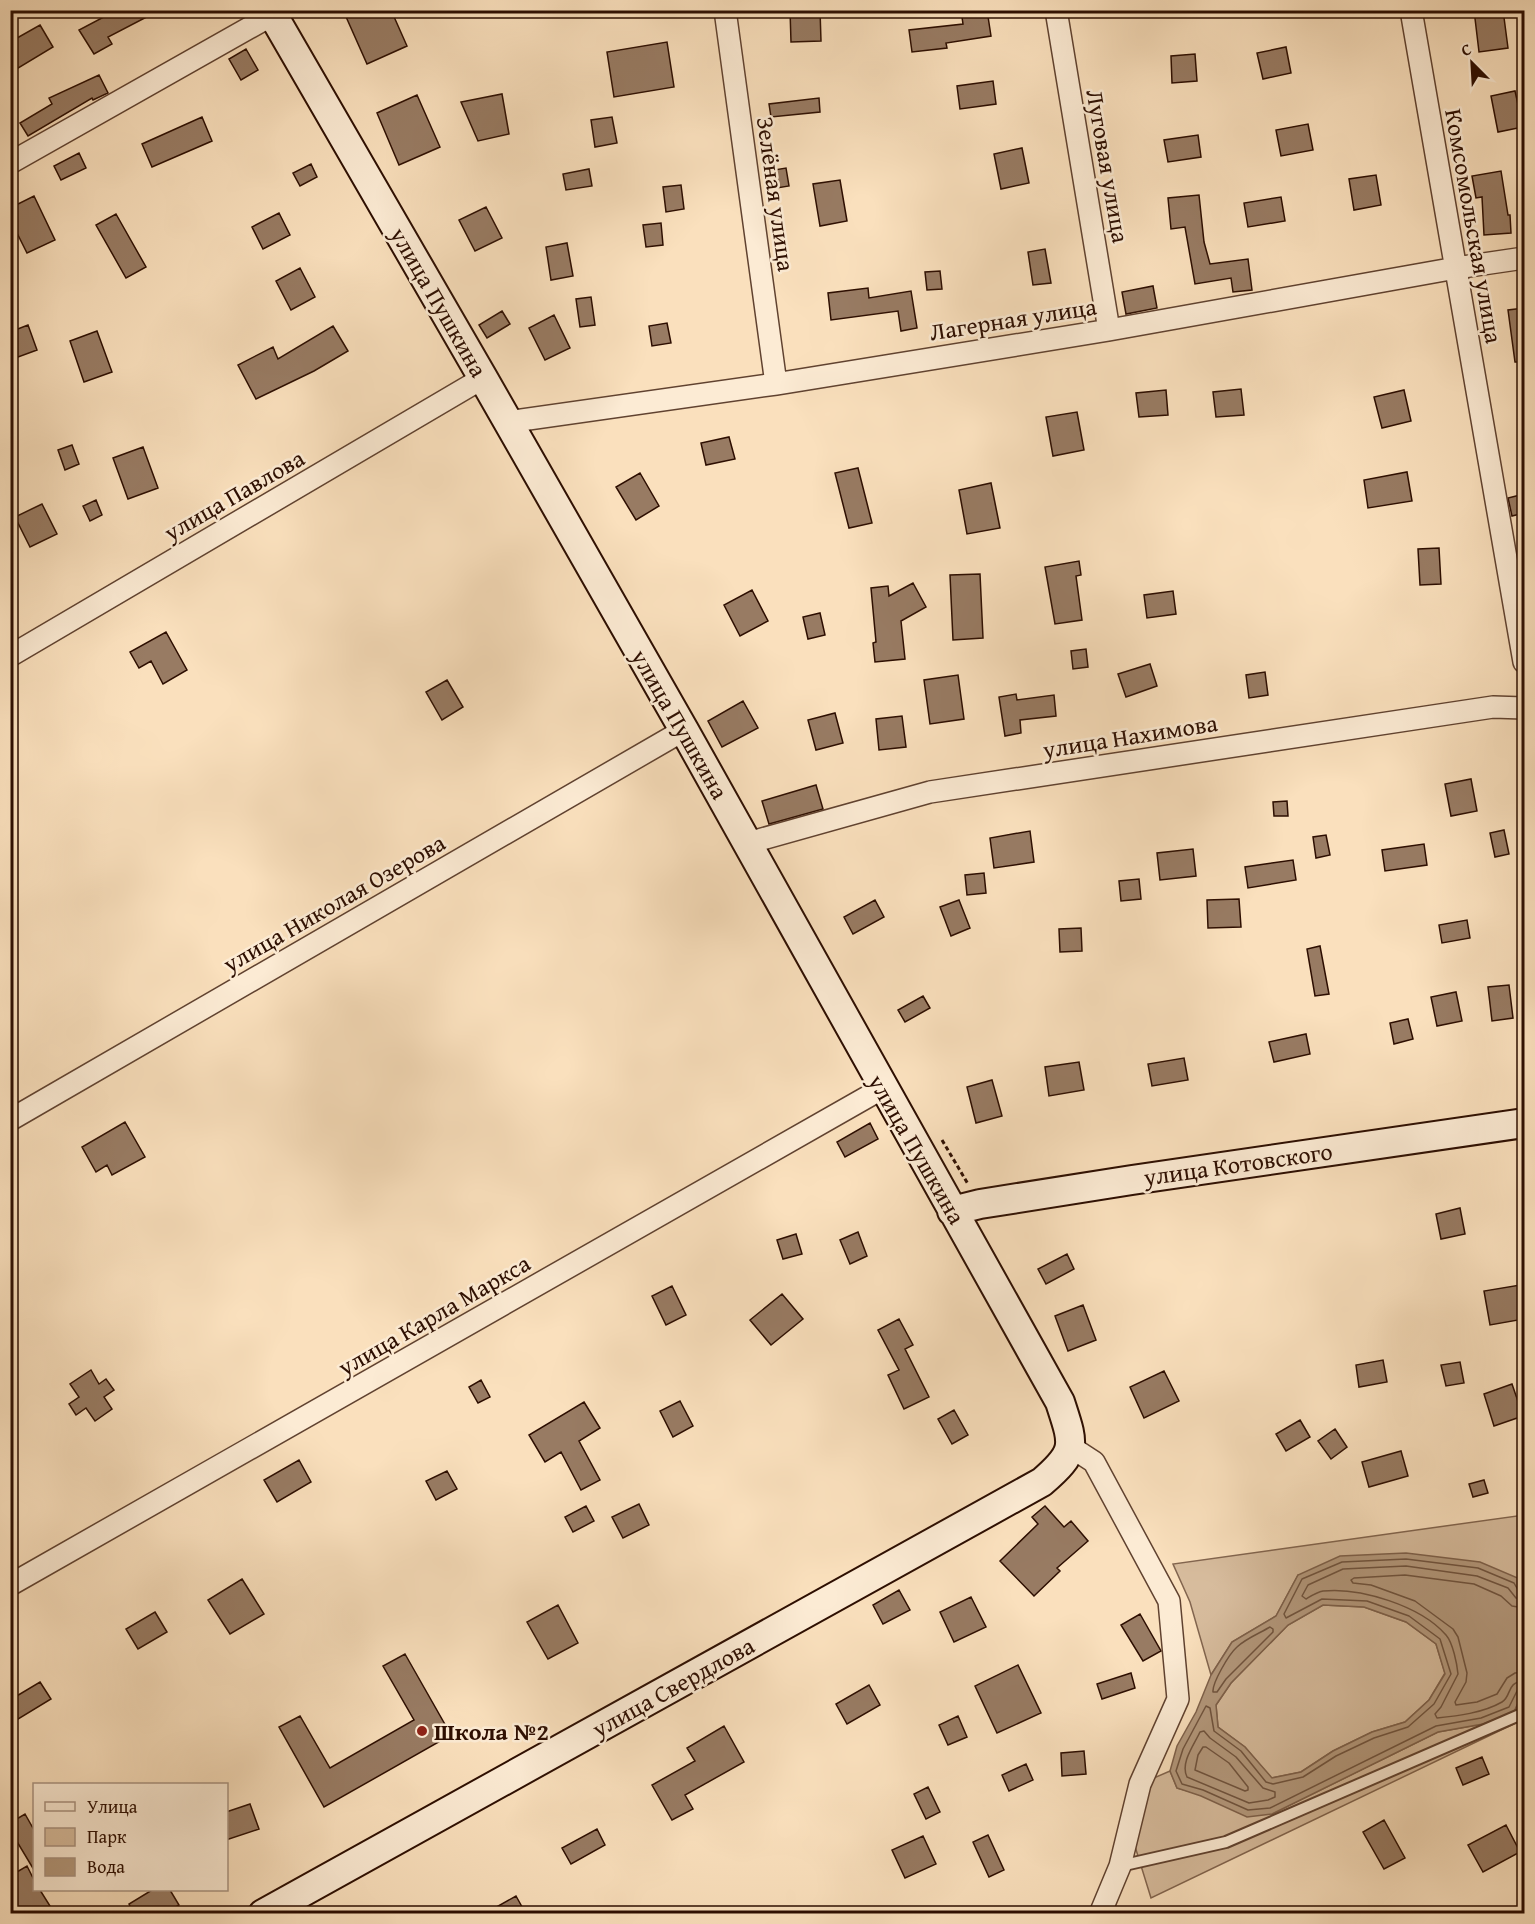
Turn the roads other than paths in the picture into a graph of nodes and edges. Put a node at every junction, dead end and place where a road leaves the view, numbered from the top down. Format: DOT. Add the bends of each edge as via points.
graph roads {
  1 [pos="725,10"];
  2 [pos="1056,10"];
  3 [pos="1411,10"];
  4 [pos="271,13"];
  5 [pos="10,163"];
  6 [pos="1524,258"];
  7 [pos="1456,268"];
  8 [pos="1109,330"];
  9 [pos="483,378"];
  10 [pos="776,384"];
  11 [pos="507,422"];
  12 [pos="10,656"];
  13 [pos="1524,662"];
  14 [pos="1524,708"];
  15 [pos="684,730"];
  16 [pos="748,843"];
  17 [pos="883,1088"];
  18 [pos="10,1120"];
  19 [pos="1524,1123"];
  20 [pos="952,1211"];
  21 [pos="1071,1447"];
  22 [pos="10,1585"];
  23 [pos="1524,1713"];
  24 [pos="1120,1866"];
  25 [pos="263,1914"];
  26 [pos="1100,1914"];
  1 -- 10 [label="street, Зелёная улица"];
  2 -- 8 [label="street, Луговая улица"];
  3 -- 7 [label="street, Комсомольская улица"];
  4 -- 5 [label="street"];
  4 -- 9 [label="main road, улица Пушкина"];
  6 -- 7 [label="street, Лагерная улица"];
  7 -- 8 [label="street, Лагерная улица"];
  7 -- 13 [label="street, Комсомольская улица"];
  8 -- 10 [label="street, Лагерная улица"];
  9 -- 11 [label="main road, улица Пушкина"];
  9 -- 12 [label="street, улица Павлова"];
  10 -- 11 [label="street, Лагерная улица"];
  11 -- 15 [label="main road, улица Пушкина"];
  14 -- 16 [label="street, улица Нахимова" via="1493,707 930,792"];
  15 -- 16 [label="main road, улица Пушкина"];
  15 -- 18 [label="street, улица Николая Озерова"];
  16 -- 17 [label="main road, улица Пушкина"];
  17 -- 20 [label="main road, улица Пушкина"];
  17 -- 22 [label="street, улица Карла Маркса"];
  19 -- 20 [label="main road, улица Котовского" via="1132,1180"];
  20 -- 21 [label="main road, улица Пушкина" via="1060,1402"];
  21 -- 24 [label="street" via="1094,1462 1169,1601 1178,1699 1140,1784"];
  21 -- 25 [label="main road, улица Свердлова" via="1063,1464 1042,1482"];
  23 -- 24 [label="lane" via="1226,1842"];
  24 -- 26 [label="street"];
}
